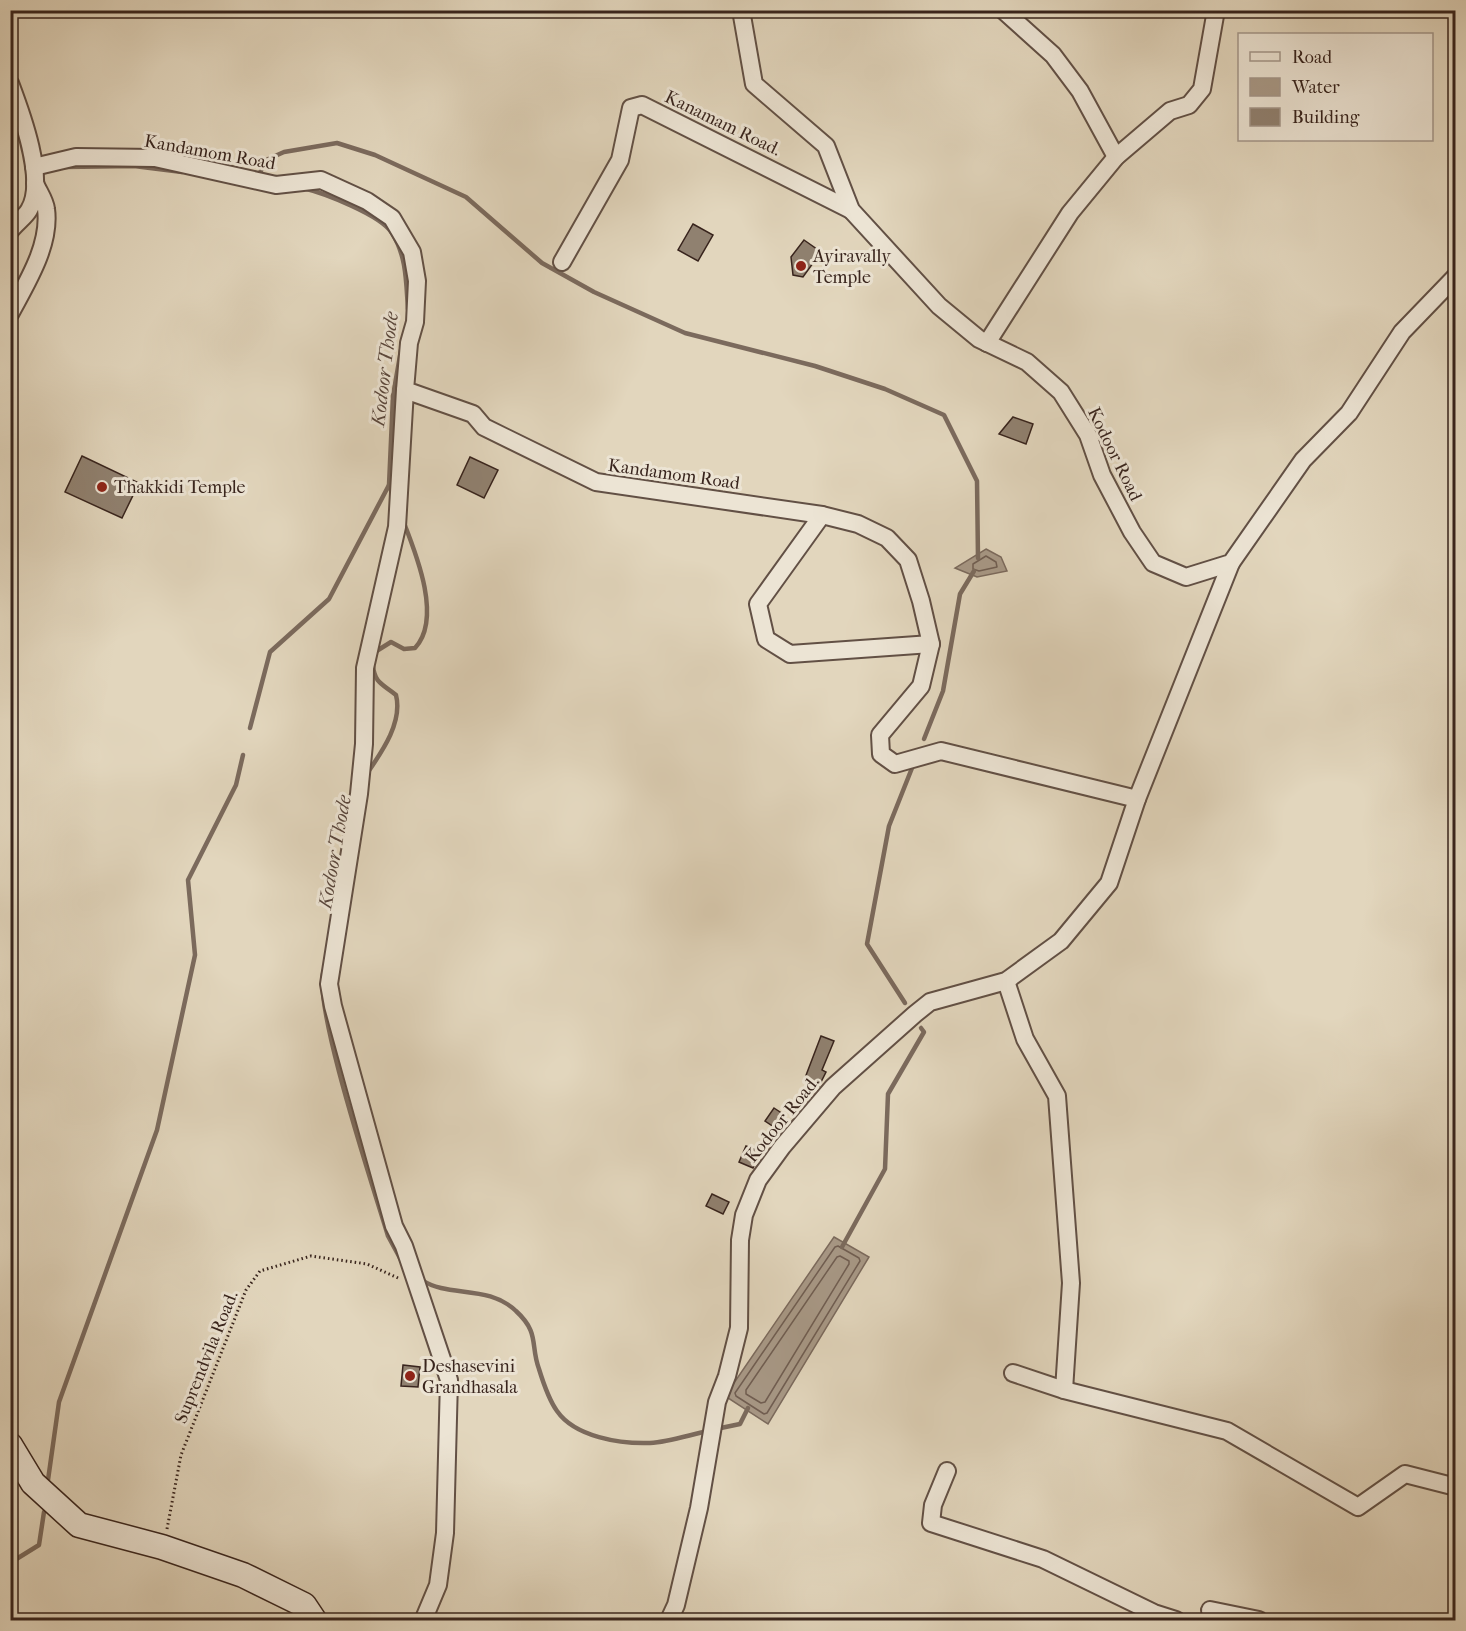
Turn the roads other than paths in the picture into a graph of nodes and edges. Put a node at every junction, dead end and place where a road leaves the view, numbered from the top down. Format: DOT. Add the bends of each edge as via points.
graph roads {
  1 [pos="741,10"];
  2 [pos="1003,10"];
  3 [pos="1215,10"];
  4 [pos="10,83"];
  5 [pos="1116,157"];
  6 [pos="34,175"];
  7 [pos="852,210"];
  8 [pos="10,231"];
  9 [pos="562,262"];
  10 [pos="1455,276"];
  11 [pos="10,314"];
  12 [pos="987,343"];
  13 [pos="405,390"];
  14 [pos="822,516"];
  15 [pos="1231,563"];
  16 [pos="931,644"];
  17 [pos="1137,799"];
  18 [pos="1006,981"];
  19 [pos="1013,1373"];
  20 [pos="1064,1390"];
  21 [pos="10,1445"];
  22 [pos="947,1471"];
  23 [pos="1455,1487"];
  24 [pos="1210,1610"];
  25 [pos="314,1620"];
  26 [pos="426,1620"];
  27 [pos="669,1620"];
  28 [pos="1176,1620"];
  29 [pos="1259,1620"];
  1 -- 7 [label="street, Kodoor Road" via="754,84 826,146"];
  2 -- 5 [label="street" via="1053,55 1080,91"];
  3 -- 5 [label="street" via="1202,89 1189,105 1170,111"];
  4 -- 6 [label="street" via="27,132"];
  5 -- 12 [label="street" via="1070,213"];
  6 -- 8 [label="street" via="30,209"];
  6 -- 11 [label="street" via="46,210 42,241 27,284"];
  6 -- 13 [label="street, Kandamom Road" via="76,157 155,158 276,185 321,180 367,201 392,218 412,252 417,281 415,322"];
  7 -- 9 [label="street, Kanamam Road." via="642,105 631,108 620,160"];
  7 -- 12 [label="street, Kodoor Road" via="939,306"];
  10 -- 15 [label="street" via="1402,332 1349,413 1303,460"];
  12 -- 15 [label="street, Kodoor Road" via="1027,362 1061,392 1088,435 1102,475 1132,532 1153,563 1186,577"];
  13 -- 14 [label="street, Kandamom Road" via="473,414 484,427 596,482"];
  13 -- 26 [label="street" via="397,527 365,668 359,794 330,992 394,1226 449,1380 441,1565"];
  14 -- 16 [label="street, Kandamom Road" via="858,524 887,538 908,560"];
  14 -- 16 [label="street" via="758,604 766,639 789,654"];
  15 -- 17 [label="street"];
  16 -- 17 [label="street, Kandamom Road" via="921,686 880,735 881,754 895,764 941,751"];
  17 -- 18 [label="street, Kodoor Road." via="1109,883 1061,941"];
  18 -- 20 [label="street" via="1024,1040 1057,1096 1071,1283"];
  18 -- 27 [label="street, Kodoor Road." via="930,1002 915,1014 833,1087 758,1180 744,1215 740,1240 739,1328 710,1431 699,1508"];
  19 -- 20 [label="street"];
  20 -- 23 [label="street" via="1227,1431 1358,1507 1405,1474"];
  21 -- 25 [label="main road" via="33,1483 79,1525 162,1547 243,1575 304,1605"];
  22 -- 28 [label="street" via="933,1505 931,1523 1043,1559"];
  24 -- 29 [label="street"];
}
